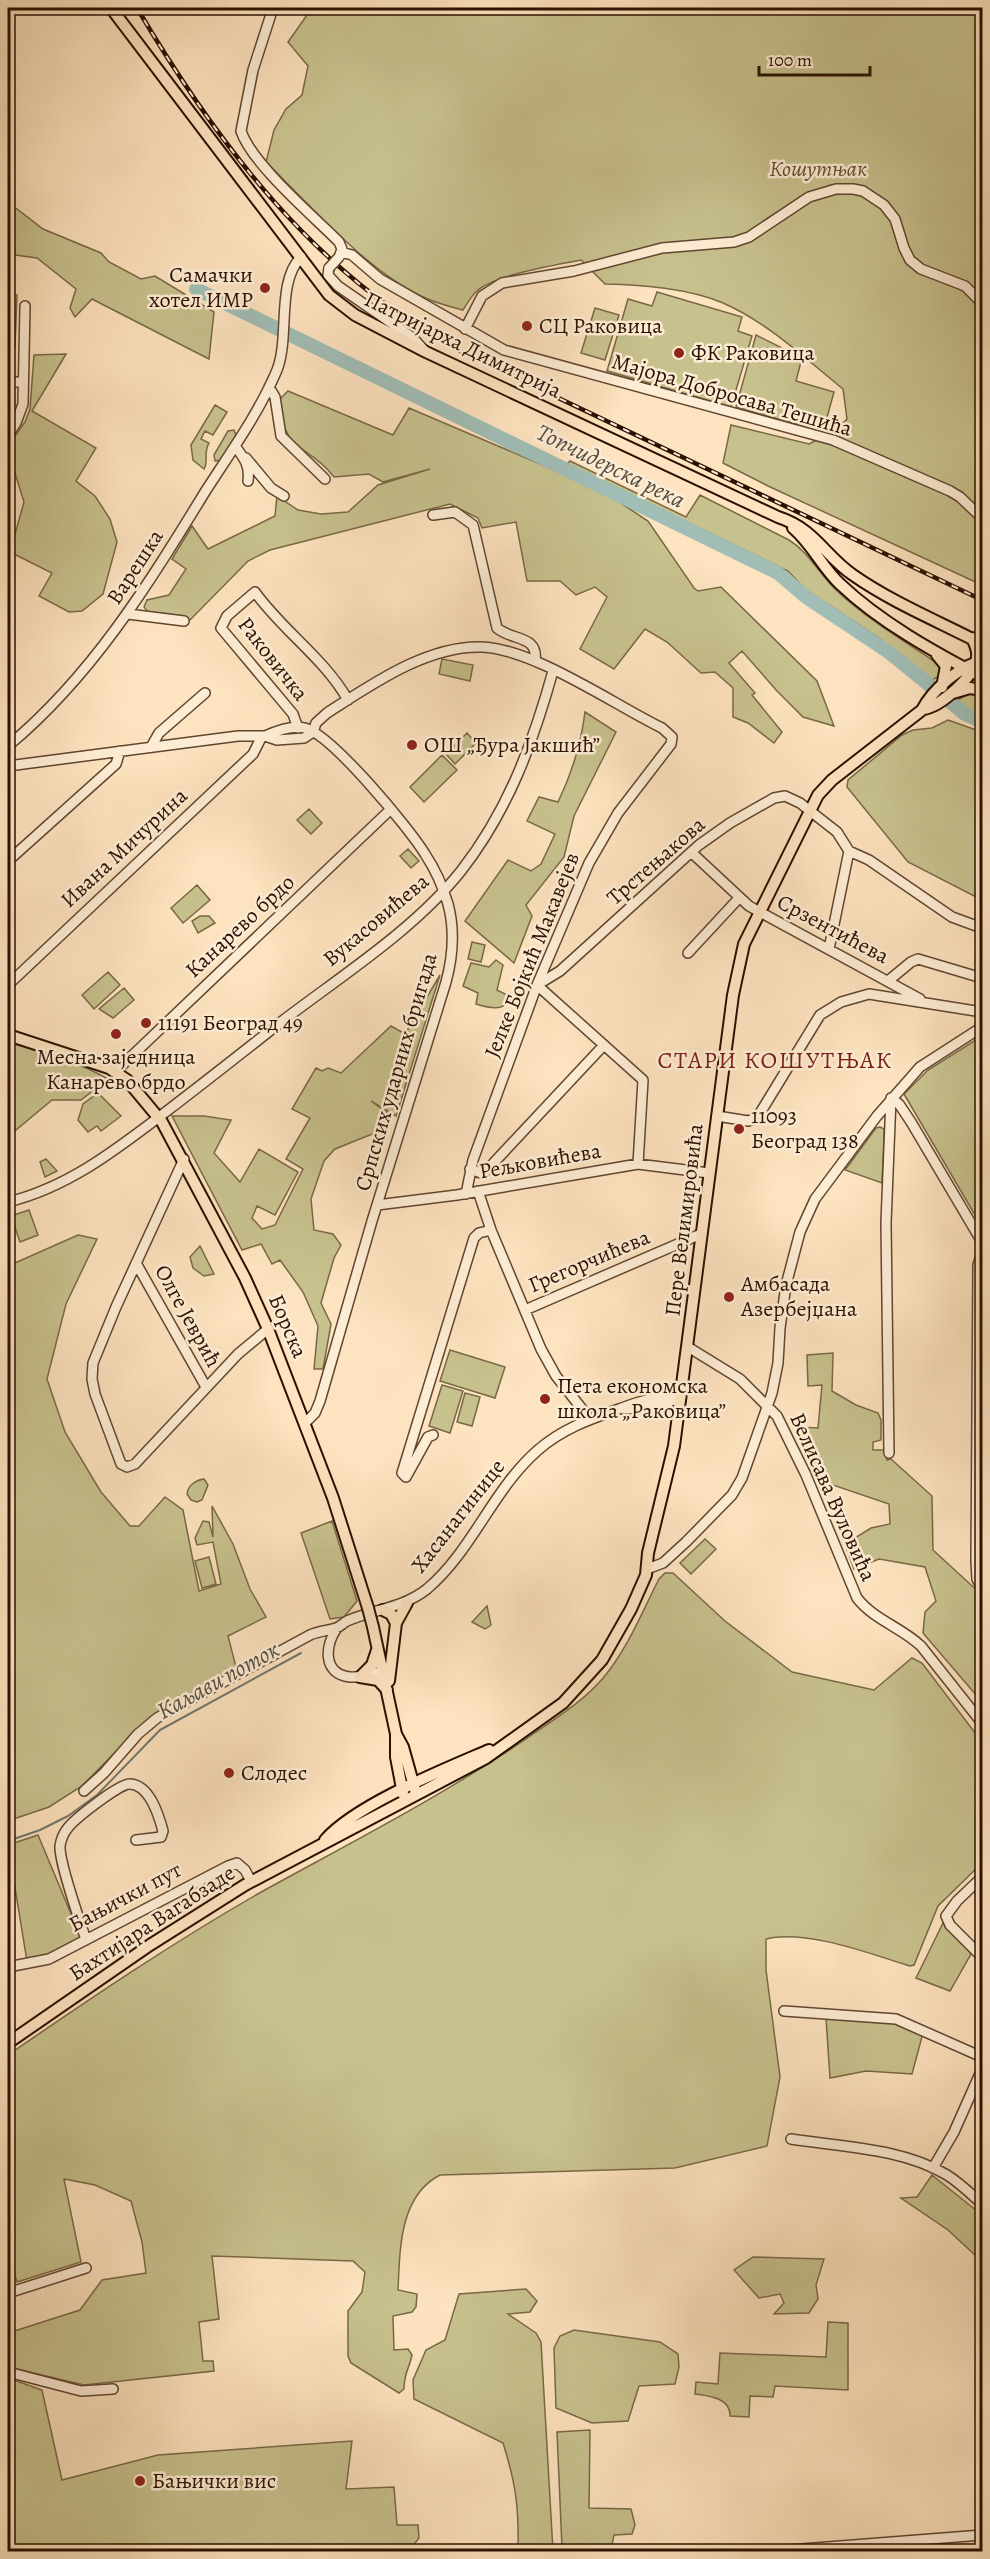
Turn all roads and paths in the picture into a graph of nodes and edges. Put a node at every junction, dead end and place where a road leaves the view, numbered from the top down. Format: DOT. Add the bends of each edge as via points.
graph roads {
  1 [pos="111,8"];
  2 [pos="273,8"];
  3 [pos="340,255"];
  4 [pos="301,257"];
  5 [pos="982,303"];
  6 [pos="24,306"];
  7 [pos="465,329"];
  8 [pos="426,352"];
  9 [pos="8,382"];
  10 [pos="23,382"];
  11 [pos="268,387"];
  12 [pos="8,435"];
  13 [pos="235,446"];
  14 [pos="246,458"];
  15 [pos="325,479"];
  16 [pos="248,481"];
  17 [pos="284,496"];
  18 [pos="433,515"];
  19 [pos="778,517"];
  20 [pos="982,518"];
  21 [pos="128,614"];
  22 [pos="184,621"];
  23 [pos="972,639"];
  24 [pos="982,644"];
  25 [pos="932,648"];
  26 [pos="535,662"];
  27 [pos="974,666"];
  28 [pos="553,670"];
  29 [pos="982,677"];
  30 [pos="982,690"];
  31 [pos="945,691"];
  32 [pos="205,693"];
  33 [pos="348,700"];
  34 [pos="298,728"];
  35 [pos="313,732"];
  36 [pos="263,736"];
  37 [pos="8,746"];
  38 [pos="151,747"];
  39 [pos="120,751"];
  40 [pos="19,765"];
  41 [pos="8,766"];
  42 [pos="391,809"];
  43 [pos="809,811"];
  44 [pos="849,851"];
  45 [pos="691,852"];
  46 [pos="8,861"];
  47 [pos="443,891"];
  48 [pos="739,898"];
  49 [pos="759,912"];
  50 [pos="982,928"];
  51 [pos="829,949"];
  52 [pos="688,953"];
  53 [pos="982,978"];
  54 [pos="888,981"];
  55 [pos="8,985"];
  56 [pos="537,985"];
  57 [pos="927,1004"];
  58 [pos="982,1012"];
  59 [pos="982,1027"];
  60 [pos="8,1035"];
  61 [pos="604,1045"];
  62 [pos="116,1071"];
  63 [pos="891,1098"];
  64 [pos="717,1116"];
  65 [pos="159,1117"];
  66 [pos="184,1160"];
  67 [pos="638,1164"];
  68 [pos="470,1169"];
  69 [pos="709,1173"];
  70 [pos="478,1191"];
  71 [pos="466,1194"];
  72 [pos="8,1202"];
  73 [pos="377,1205"];
  74 [pos="491,1230"];
  75 [pos="701,1234"];
  76 [pos="982,1242"];
  77 [pos="982,1253"];
  78 [pos="136,1263"];
  79 [pos="525,1310"];
  80 [pos="268,1329"];
  81 [pos="688,1347"];
  82 [pos="206,1387"];
  83 [pos="681,1397"];
  84 [pos="768,1405"];
  85 [pos="656,1407"];
  86 [pos="619,1409"];
  87 [pos="590,1419"];
  88 [pos="679,1419"];
  89 [pos="305,1423"];
  90 [pos="980,1433"];
  91 [pos="433,1435"];
  92 [pos="889,1454"];
  93 [pos="647,1569"];
  94 [pos="982,1588"];
  95 [pos="407,1603"];
  96 [pos="383,1610"];
  97 [pos="396,1623"];
  98 [pos="337,1628"];
  99 [pos="318,1631"];
  100 [pos="378,1647"];
  101 [pos="327,1649"];
  102 [pos="383,1671"];
  103 [pos="360,1677"];
  104 [pos="387,1690"];
  105 [pos="982,1724"];
  106 [pos="396,1734"];
  107 [pos="414,1789"];
  108 [pos="84,1791"];
  109 [pos="403,1795"];
  110 [pos="136,1840"];
  111 [pos="982,1877"];
  112 [pos="251,1881"];
  113 [pos="86,1941"];
  114 [pos="982,1957"];
  115 [pos="8,1967"];
  116 [pos="784,2011"];
  117 [pos="8,2043"];
  118 [pos="982,2057"];
  119 [pos="982,2069"];
  120 [pos="791,2139"];
  121 [pos="933,2168"];
  122 [pos="982,2204"];
  123 [pos="86,2268"];
  124 [pos="8,2293"];
  125 [pos="8,2372"];
  126 [pos="113,2389"];
  127 [pos="982,2535"];
  128 [pos="763,2552"];
  1 -- 4 [label="main road, Патријарха Димитрија"];
  2 -- 3 [label="street, Мајора Добросава Тешића" via="240,127 243,138 278,182 339,242"];
  3 -- 7 [label="street, Мајора Добросава Тешића" via="352,255 380,279"];
  3 -- 8 [label="street, bridge" via="328,274 338,286 413,338"];
  4 -- 8 [label="main road, Патријарха Димитрија" via="335,301"];
  4 -- 11 [label="street, Варешка" via="289,275 283,346"];
  5 -- 7 [label="street" via="965,286 921,269 910,260 895,219 884,205 863,192 836,189 809,197 749,237 734,242 662,248 574,271 502,283 482,296"];
  6 -- 10 [label="street"];
  7 -- 20 [label="street, Мајора Добросава Тешића" via="513,353 843,444 950,491"];
  8 -- 19 [label="main road, Патријарха Димитрија"];
  9 -- 10 [label="street"];
  10 -- 12 [label="street" via="20,415"];
  11 -- 13 [label="street, Варешка"];
  11 -- 15 [label="street" via="275,397 281,436"];
  13 -- 14 [label="street"];
  13 -- 21 [label="street, Варешка"];
  14 -- 16 [label="street"];
  14 -- 17 [label="street" via="271,488"];
  18 -- 26 [label="street" via="455,512 473,525 497,628 532,644"];
  19 -- 23 [label="main road, Патријарха Димитрија" via="802,527 837,563 868,585"];
  19 -- 25 [label="main road, Патријарха Димитрија" via="802,537 844,588"];
  21 -- 22 [label="street"];
  21 -- 37 [label="street, Варешка" via="69,688"];
  23 -- 24 [label="main road, Патријарха Димитрија"];
  23 -- 27 [label="main road" via="977,653"];
  25 -- 27 [label="main road, Патријарха Димитрија"];
  25 -- 31 [label="main road" via="946,666"];
  26 -- 28 [label="street"];
  26 -- 33 [label="street" via="483,647 445,652"];
  27 -- 29 [label="main road, Патријарха Димитрија"];
  27 -- 31 [label="main road, Пере Велимировића"];
  28 -- 47 [label="street, Вукасовићева" via="539,722 510,793 462,870"];
  28 -- 56 [label="street, Јелке Бојкић Макавејев" via="672,737 668,748 605,832"];
  30 -- 31 [label="main road"];
  31 -- 43 [label="main road, Пере Велимировића" via="827,785"];
  32 -- 38 [label="street" via="159,733"];
  33 -- 34 [label="street, Раковичка" via="337,682 274,618 255,592 227,616 221,628 293,714"];
  33 -- 35 [label="street" via="320,718"];
  34 -- 35 [label="street"];
  34 -- 36 [label="street"];
  35 -- 36 [label="street" via="304,738 277,740"];
  35 -- 42 [label="street, Српских ударних бригада" via="334,747"];
  36 -- 38 [label="street"];
  36 -- 55 [label="street, Ивана Мичурина" via="253,754"];
  37 -- 40 [label="street" via="9,756"];
  38 -- 39 [label="street"];
  39 -- 40 [label="street"];
  39 -- 46 [label="street" via="116,764"];
  40 -- 41 [label="street"];
  42 -- 47 [label="street, Српских ударних бригада" via="426,855"];
  42 -- 62 [label="street, Канарево брдо"];
  43 -- 44 [label="street" via="837,832"];
  43 -- 45 [label="street, Трстењакова" via="789,798 777,797 719,830"];
  43 -- 49 [label="main road, Пере Велимировића"];
  44 -- 50 [label="street" via="869,860 952,917"];
  44 -- 51 [label="street"];
  45 -- 48 [label="street, Срзентићева"];
  45 -- 56 [label="street, Трстењакова" via="560,971"];
  47 -- 65 [label="street, Вукасовићева" via="376,949"];
  47 -- 73 [label="street, Српских ударних бригада" via="452,932 450,965"];
  48 -- 49 [label="street, Срзентићева"];
  48 -- 52 [label="street"];
  49 -- 51 [label="street, Срзентићева"];
  49 -- 64 [label="main road, Пере Велимировића" via="736,974"];
  51 -- 54 [label="street, Срзентићева"];
  53 -- 54 [label="street, Срзентићева" via="918,959"];
  54 -- 57 [label="street, Срзентићева"];
  56 -- 61 [label="street"];
  56 -- 68 [label="street, Јелке Бојкић Макавејев"];
  57 -- 58 [label="street"];
  57 -- 64 [label="street" via="869,994 832,1006 815,1022 758,1118 748,1121"];
  59 -- 63 [label="street" via="924,1063"];
  60 -- 62 [label="main road, Борска"];
  61 -- 67 [label="street" via="644,1083"];
  61 -- 68 [label="street" via="486,1171"];
  62 -- 65 [label="main road, Борска"];
  63 -- 76 [label="street" via="911,1122"];
  63 -- 84 [label="street" via="822,1188 805,1217 786,1285 778,1363"];
  63 -- 92 [label="street" via="886,1223"];
  64 -- 69 [label="main road, Пере Велимировића"];
  65 -- 66 [label="main road, Борска"];
  65 -- 72 [label="street, Вукасовићева" via="76,1175 44,1191"];
  66 -- 78 [label="street"];
  66 -- 80 [label="main road, Борска"];
  67 -- 69 [label="street, Рељковићева"];
  67 -- 70 [label="street, Рељковићева"];
  68 -- 71 [label="street, Јелке Бојкић Макавејев"];
  69 -- 75 [label="main road, Пере Велимировића"];
  70 -- 71 [label="street, Рељковићева"];
  70 -- 74 [label="street"];
  71 -- 73 [label="street, Рељковићева"];
  73 -- 89 [label="street, Српских ударних бригада" via="320,1401"];
  74 -- 79 [label="street"];
  74 -- 91 [label="street" via="474,1238 402,1473 406,1477 428,1437"];
  75 -- 79 [label="street, Грегорчићева"];
  75 -- 81 [label="main road, Пере Велимировића"];
  77 -- 90 [label="street" via="978,1265"];
  78 -- 82 [label="street, Олге Јеврић"];
  78 -- 82 [label="street" via="104,1335 92,1379 121,1464 135,1464"];
  79 -- 87 [label="street" via="550,1367"];
  80 -- 82 [label="street"];
  80 -- 89 [label="main road, Борска"];
  81 -- 83 [label="main road, Пере Велимировића"];
  81 -- 84 [label="street, Велисава Вуловића" via="740,1379"];
  83 -- 85 [label="street, Хасанагинице"];
  83 -- 86 [label="street, Хасанагинице" via="659,1397"];
  83 -- 88 [label="main road, Пере Велимировића"];
  84 -- 93 [label="street" via="746,1469 732,1495 663,1563"];
  84 -- 105 [label="street, Велисава Вуловића" via="806,1475 857,1598 868,1612 921,1646"];
  85 -- 86 [label="street, Хасанагинице"];
  85 -- 88 [label="street"];
  86 -- 87 [label="street, Хасанагинице"];
  87 -- 95 [label="street, Хасанагинице" via="562,1433 533,1455 457,1557"];
  88 -- 93 [label="main road, Пере Велимировића"];
  89 -- 100 [label="main road, Борска, bridge" via="342,1523"];
  90 -- 94 [label="street" via="976,1573"];
  93 -- 107 [label="main road, Пере Велимировића" via="627,1617 593,1671 554,1710 486,1758"];
  95 -- 96 [label="street, Хасанагинице"];
  95 -- 97 [label="main road"];
  96 -- 97 [label="main road"];
  96 -- 98 [label="street, Хасанагинице"];
  97 -- 104 [label="main road"];
  98 -- 99 [label="street, Хасанагинице"];
  98 -- 101 [label="street"];
  99 -- 101 [label="street"];
  99 -- 108 [label="street, Хасанагинице" via="157,1718"];
  100 -- 102 [label="main road, Борска"];
  100 -- 103 [label="main road" via="372,1665"];
  101 -- 103 [label="street" via="328,1658 343,1676"];
  102 -- 103 [label="street"];
  102 -- 104 [label="main road, Борска"];
  103 -- 104 [label="main road" via="378,1680"];
  104 -- 106 [label="main road, Борска"];
  106 -- 107 [label="main road, Борска"];
  106 -- 109 [label="main road, Борска"];
  107 -- 109 [label="main road, Бахтијара Вагабзаде"];
  109 -- 112 [label="main road, Бахтијара Вагабзаде" via="351,1819 323,1843"];
  110 -- 113 [label="street" via="161,1837 164,1831 150,1799 133,1784 116,1790 70,1824 64,1833 60,1853"];
  111 -- 114 [label="street" via="946,1916"];
  112 -- 113 [label="street, Бањички пут" via="237,1863 228,1866"];
  112 -- 117 [label="main road, Бахтијара Вагабзаде"];
  113 -- 115 [label="street, Бањички пут" via="49,1959"];
  116 -- 118 [label="street" via="896,2019"];
  119 -- 121 [label="street"];
  120 -- 121 [label="street" via="907,2158"];
  121 -- 122 [label="street"];
  123 -- 124 [label="street"];
  125 -- 126 [label="street" via="81,2391"];
  127 -- 128 [label="street"];
}
